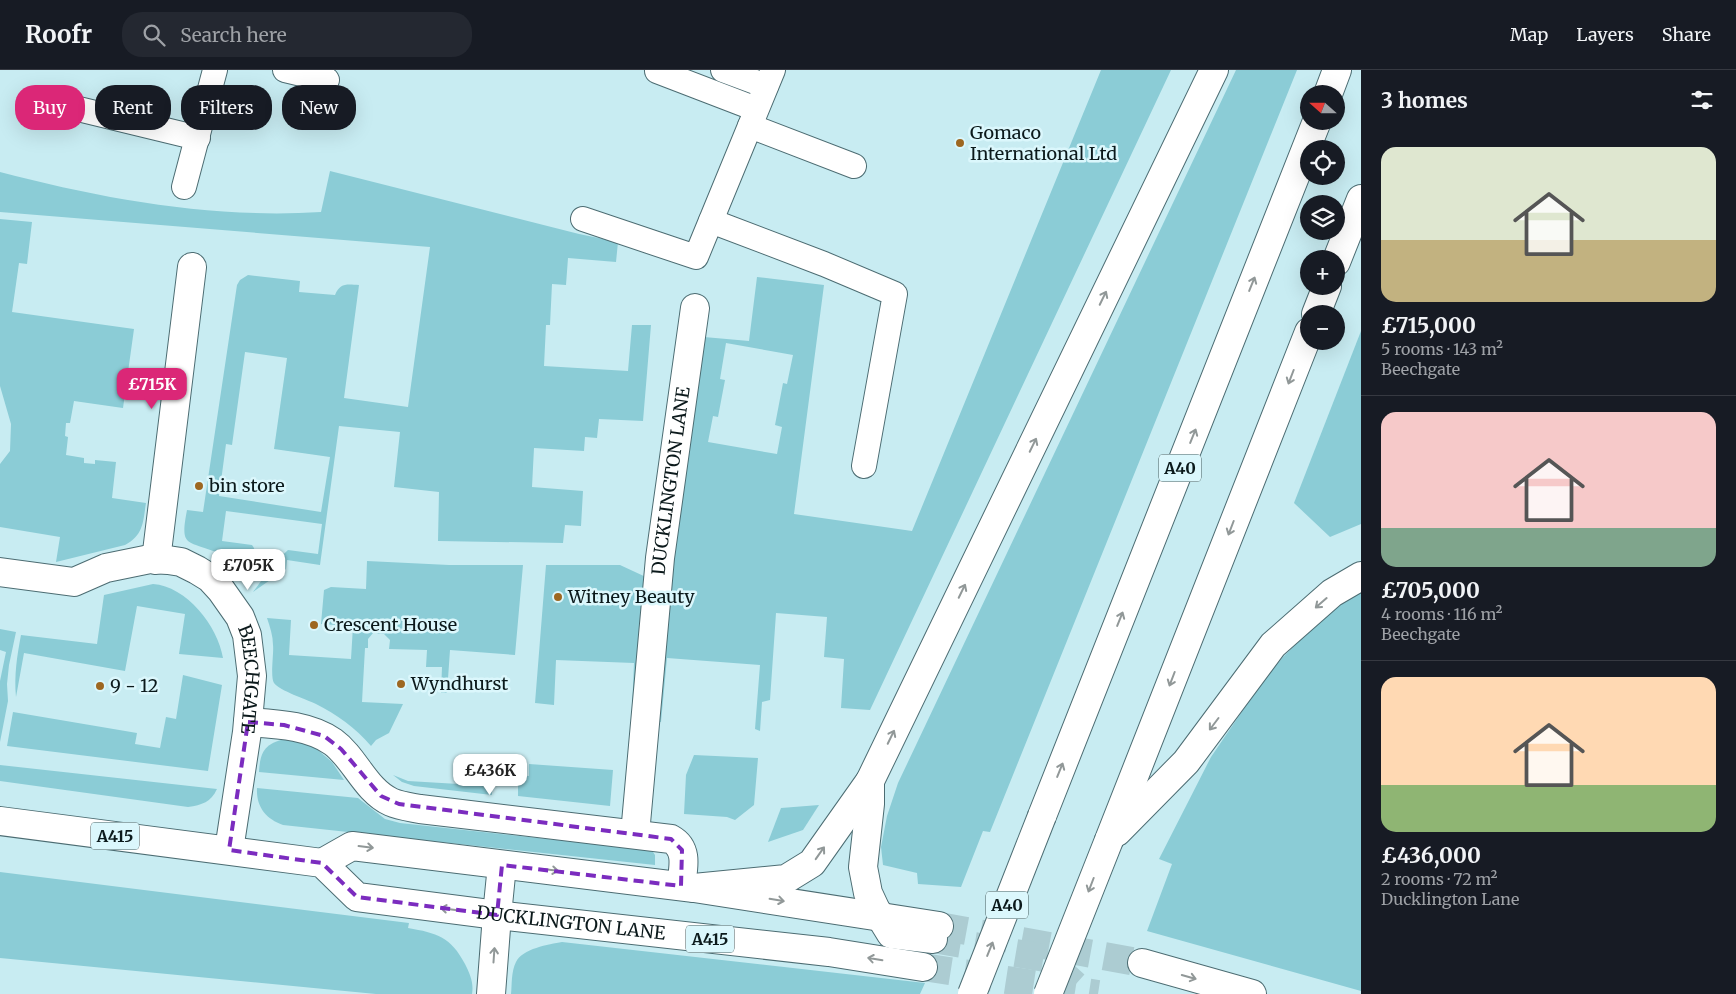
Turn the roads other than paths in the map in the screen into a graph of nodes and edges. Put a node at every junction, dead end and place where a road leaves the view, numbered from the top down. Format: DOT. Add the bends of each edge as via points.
graph roads {
  1 [pos="215,70"];
  2 [pos="285,70"];
  3 [pos="723,70"];
  4 [pos="1214,70"];
  5 [pos="1337,70"];
  6 [pos="658,71"];
  7 [pos="769,78"];
  8 [pos="326,80"];
  9 [pos="1331,85"];
  10 [pos="85,111"];
  11 [pos="753,117"];
  12 [pos="1313,130"];
  13 [pos="198,138"];
  14 [pos="854,166"];
  15 [pos="184,187"];
  16 [pos="1361,199"];
  17 [pos="583,219"];
  18 [pos="712,221"];
  19 [pos="1341,250"];
  20 [pos="192,267"];
  21 [pos="696,308"];
  22 [pos="1302,350"];
  23 [pos="864,466"];
  24 [pos="156,560"];
  25 [pos="0,572"];
  26 [pos="1361,576"];
  27 [pos="248,722"];
  28 [pos="870,781"];
  29 [pos="0,821"];
  30 [pos="635,834"];
  31 [pos="1109,840"];
  32 [pos="229,850"];
  33 [pos="322,863"];
  34 [pos="502,864"];
  35 [pos="687,887"];
  36 [pos="497,915"];
  37 [pos="881,917"];
  38 [pos="936,932"];
  39 [pos="1142,963"];
  40 [pos="923,966"];
  41 [pos="491,994"];
  42 [pos="972,994"];
  43 [pos="1048,994"];
  44 [pos="1252,994"];
  1 -- 13 [label="lane"];
  2 -- 8 [label="lane"];
  3 -- 7 [label="lane"];
  28 -- 4 [label="main road, one-way"];
  5 -- 9 [label="main road"];
  6 -- 11 [label="lane"];
  7 -- 11 [label="lane"];
  10 -- 13 [label="lane"];
  11 -- 14 [label="lane"];
  11 -- 18 [label="lane"];
  42 -- 12 [label="main road, A40, one-way, bridge"];
  13 -- 15 [label="lane"];
  16 -- 19 [label="main road"];
  17 -- 18 [label="lane" via="696,257"];
  18 -- 23 [label="lane" via="895,294"];
  20 -- 24 [label="main road"];
  21 -- 30 [label="main road, DUCKLINGTON LANE" via="660,558"];
  22 -- 31 [label="main road, one-way"];
  24 -- 25 [label="main road, BEECHGATE" via="138,560 106,568 74,582"];
  24 -- 27 [label="main road, BEECHGATE" via="181,562 210,578 240,617 250,662"];
  26 -- 31 [label="main road, one-way" via="1332,594 1273,645 1186,762"];
  27 -- 30 [label="main road" via="284,725 324,736 341,749 381,796 399,804"];
  27 -- 32 [label="main road, BEECHGATE"];
  35 -- 28 [label="main road, one-way" via="786,879 812,863"];
  28 -- 37 [label="main road" via="863,867 868,893"];
  29 -- 32 [label="main road, A415"];
  30 -- 35 [label="main road" via="671,839 680,845"];
  31 -- 43 [label="main road, one-way, bridge"];
  32 -- 33 [label="main road, A415"];
  33 -- 34 [label="main road, one-way" via="352,846"];
  36 -- 33 [label="main road, DUCKLINGTON LANE / A415, one-way" via="357,897"];
  34 -- 35 [label="main road, one-way"];
  34 -- 36 [label="main road"];
  35 -- 37 [label="main road, one-way"];
  40 -- 36 [label="main road, DUCKLINGTON LANE / A415, one-way" via="829,952"];
  41 -- 36 [label="main road, one-way"];
  37 -- 38 [label="main road" via="892,934"];
  39 -- 44 [label="main road, one-way"];
}
